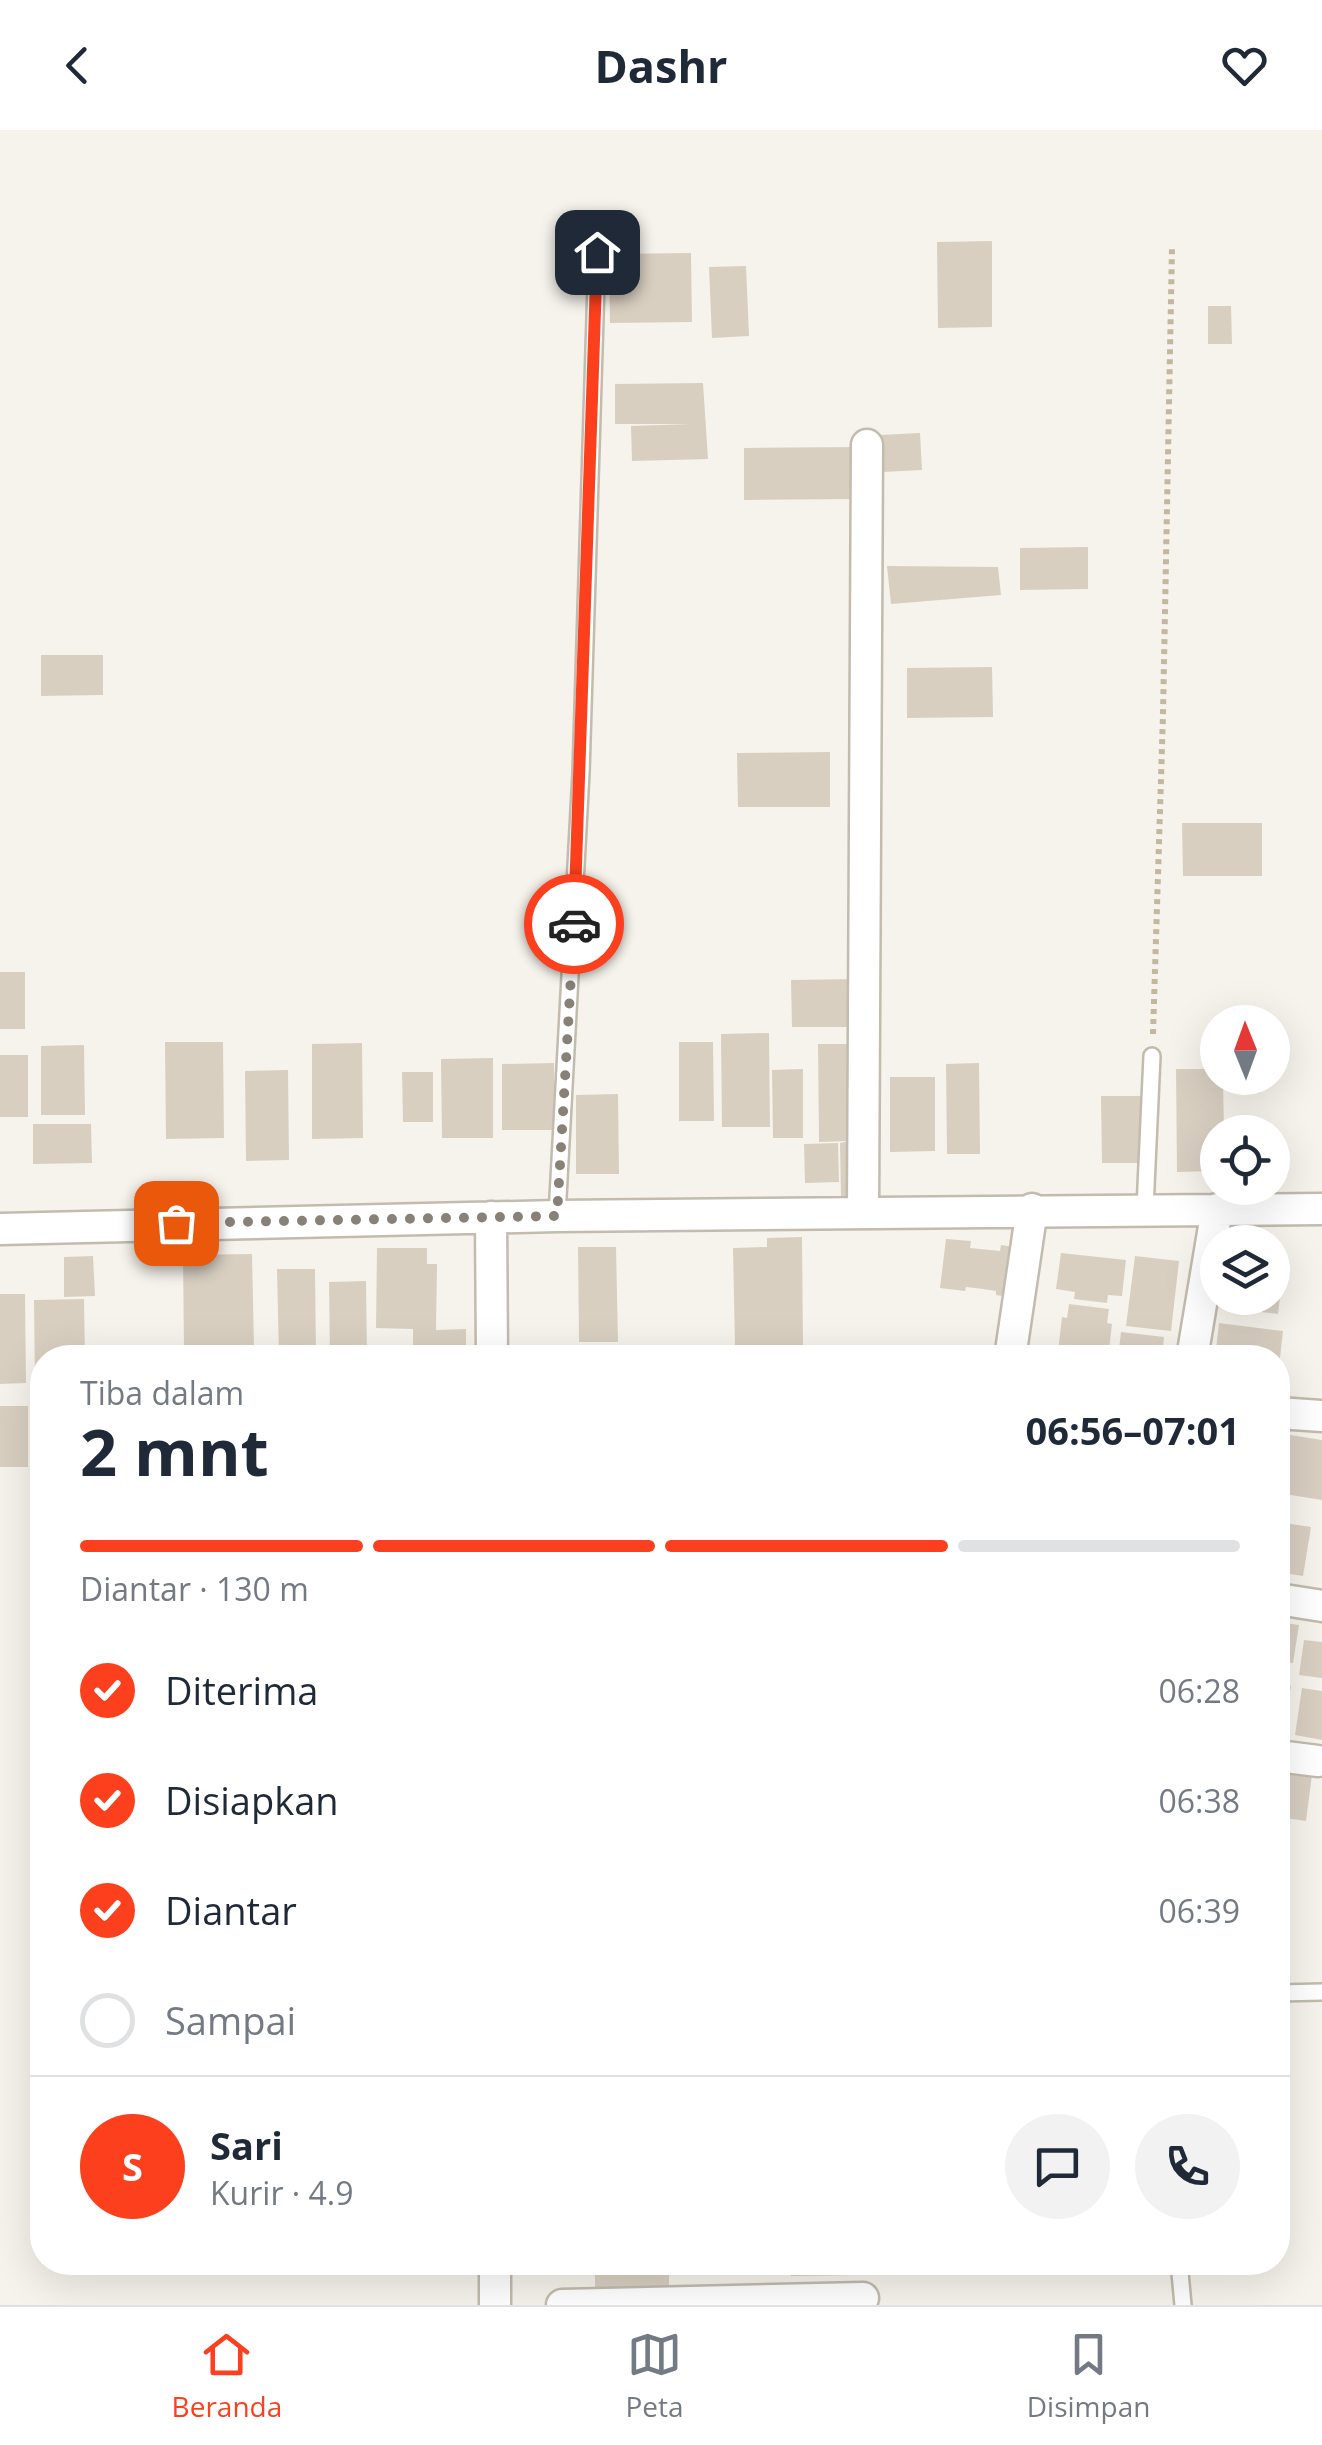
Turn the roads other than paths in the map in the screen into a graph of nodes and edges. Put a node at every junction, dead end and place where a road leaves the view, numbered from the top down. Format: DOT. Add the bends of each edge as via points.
graph roads {
  1 [pos="597,252"];
  2 [pos="867,445"];
  3 [pos="1152,1056"];
  4 [pos="1145,1208"];
  5 [pos="1322,1208"];
  6 [pos="1032,1209"];
  7 [pos="1217,1210"];
  8 [pos="864,1211"];
  9 [pos="557,1216"];
  10 [pos="491,1217"];
  11 [pos="0,1229"];
  12 [pos="492,1345"];
  13 [pos="1012,1345"];
  14 [pos="1194,1345"];
  15 [pos="1290,1414"];
  16 [pos="1322,1416"];
  17 [pos="1290,1601"];
  18 [pos="1322,1606"];
  19 [pos="1290,1758"];
  20 [pos="1318,1761"];
  21 [pos="1322,1992"];
  22 [pos="1290,1993"];
  23 [pos="495,2275"];
  24 [pos="1180,2275"];
  25 [pos="863,2298"];
  26 [pos="495,2305"];
  27 [pos="562,2305"];
  28 [pos="1183,2305"];
  1 -- 9 [label="lane" via="582,774"];
  2 -- 8 [label="street"];
  3 -- 4 [label="lane"];
  4 -- 6 [label="street"];
  4 -- 7 [label="street"];
  5 -- 7 [label="street"];
  6 -- 8 [label="street"];
  6 -- 13 [label="street"];
  7 -- 14 [label="street"];
  8 -- 9 [label="street"];
  9 -- 10 [label="street"];
  10 -- 11 [label="street"];
  10 -- 12 [label="street"];
  15 -- 16 [label="street"];
  17 -- 18 [label="street"];
  19 -- 20 [label="street"];
  21 -- 22 [label="lane"];
  23 -- 26 [label="street"];
  24 -- 28 [label="lane"];
  25 -- 27 [label="street"];
}
